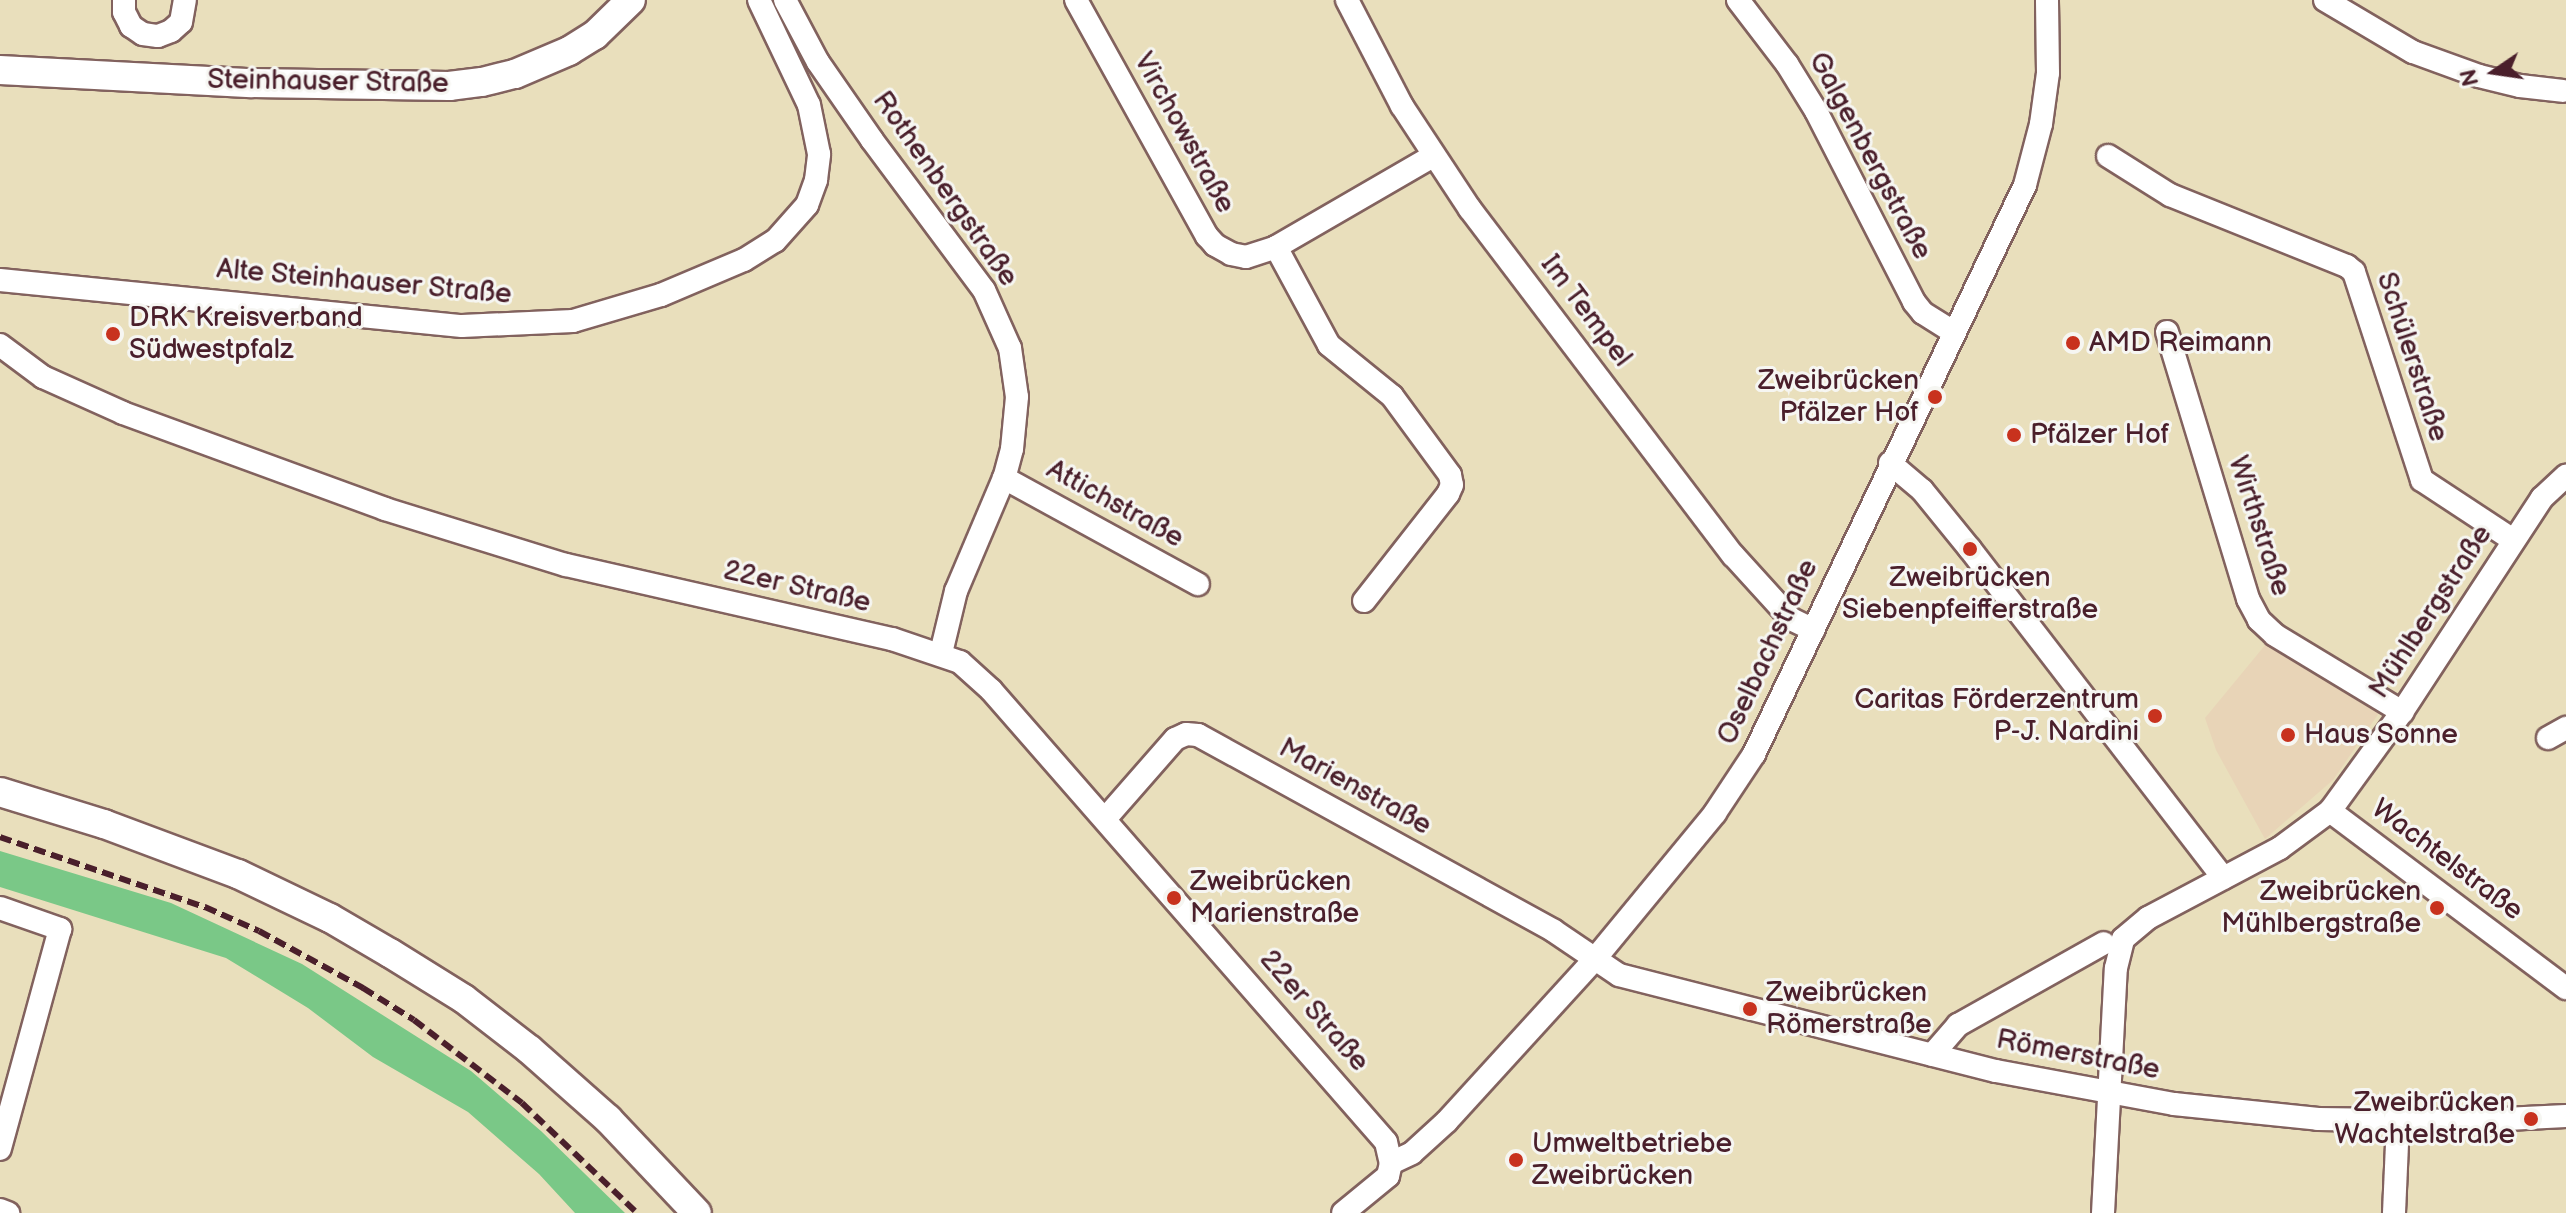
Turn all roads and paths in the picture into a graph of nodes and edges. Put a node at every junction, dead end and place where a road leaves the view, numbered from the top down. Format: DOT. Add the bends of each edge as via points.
graph roads {
  1 [pos="124,0"];
  2 [pos="185,0"];
  3 [pos="631,0"];
  4 [pos="759,0"];
  5 [pos="785,0"];
  6 [pos="1076,0"];
  7 [pos="1347,0"];
  8 [pos="1738,0"];
  9 [pos="2047,0"];
  10 [pos="2325,0"];
  11 [pos="0,70"];
  12 [pos="2563,91"];
  13 [pos="1433,156"];
  14 [pos="2108,156"];
  15 [pos="1276,247"];
  16 [pos="0,280"];
  17 [pos="1954,332"];
  18 [pos="2167,332"];
  19 [pos="0,345"];
  20 [pos="1890,463"];
  21 [pos="2566,476"];
  22 [pos="1004,478"];
  23 [pos="2513,540"];
  24 [pos="1198,584"];
  25 [pos="1364,601"];
  26 [pos="1814,630"];
  27 [pos="941,653"];
  28 [pos="2402,712"];
  29 [pos="0,792"];
  30 [pos="2330,811"];
  31 [pos="1105,819"];
  32 [pos="2223,878"];
  33 [pos="0,908"];
  34 [pos="2104,943"];
  35 [pos="1594,960"];
  36 [pos="2564,979"];
  37 [pos="1932,1055"];
  38 [pos="2109,1092"];
  39 [pos="2566,1116"];
  40 [pos="2398,1121"];
  41 [pos="0,1149"];
  42 [pos="1391,1163"];
  43 [pos="0,1210"];
  44 [pos="8,1213"];
  45 [pos="697,1213"];
  46 [pos="1343,1213"];
  47 [pos="2103,1213"];
  48 [pos="2394,1213"];
  1 -- 2 [label="street" via="131,26 158,36 181,22"];
  3 -- 11 [label="main road, Steinhauser Straße" via="595,35 543,64 449,86 252,83"];
  4 -- 16 [label="street, Alte Steinhauser Straße" via="809,105 819,154 816,180 807,205 775,241 661,295 573,321 462,326"];
  5 -- 22 [label="street, Rothenbergstraße" via="818,62 984,290 1000,321 1017,397"];
  6 -- 15 [label="street, Virchowstraße" via="1215,245 1246,257"];
  7 -- 13 [label="street, Im Tempel"];
  8 -- 17 [label="street, Galgenbergstraße" via="1816,111 1914,302"];
  9 -- 17 [label="street, Oselbachstraße" via="2048,73 2025,185"];
  10 -- 12 [label="street" via="2413,52 2479,76"];
  13 -- 15 [label="street, Virchowstraße"];
  13 -- 26 [label="street, Im Tempel" via="1733,555 1791,619"];
  14 -- 23 [label="street, Schülerstraße" via="2170,195 2354,272 2422,480"];
  15 -- 25 [label="street" via="1329,345 1392,396 1450,475 1448,494"];
  17 -- 20 [label="street, Oselbachstraße"];
  18 -- 28 [label="street, Wirthstraße" via="2248,599 2259,620"];
  19 -- 27 [label="street, 22er Straße" via="43,377 123,413 385,509 566,565"];
  20 -- 26 [label="street, Oselbachstraße"];
  20 -- 32 [label="street" via="1922,490 1970,549"];
  21 -- 23 [label="street, Mühlbergstraße" via="2542,498"];
  22 -- 24 [label="street, Attichstraße"];
  22 -- 27 [label="street, Rothenbergstraße" via="956,591"];
  23 -- 28 [label="street, Mühlbergstraße"];
  26 -- 35 [label="street, Oselbachstraße" via="1737,785"];
  27 -- 31 [label="street, 22er Straße" via="977,675"];
  28 -- 30 [label="street, Mühlbergstraße"];
  29 -- 45 [label="main road" via="238,874 390,953 464,999 530,1050 608,1119"];
  30 -- 32 [label="street, Mühlbergstraße" via="2280,848"];
  30 -- 36 [label="street, Wachtelstraße"];
  31 -- 35 [label="street, Marienstraße" via="1175,739 1198,735 1554,931"];
  31 -- 42 [label="street, 22er Straße" via="1375,1127"];
  32 -- 38 [label="street, Mühlbergstraße" via="2148,918 2123,939 2116,968"];
  33 -- 41 [label="street" via="60,929"];
  34 -- 37 [label="street" via="1958,1025"];
  35 -- 37 [label="street, Römerstraße" via="1619,975"];
  35 -- 42 [label="street, Oselbachstraße" via="1447,1121 1412,1153"];
  37 -- 38 [label="street, Römerstraße"];
  38 -- 40 [label="street, Römerstraße" via="2246,1113"];
  38 -- 47 [label="street"];
  39 -- 40 [label="street, Römerstraße"];
  40 -- 48 [label="street"];
  42 -- 46 [label="street, Oselbachstraße" via="1376,1189"];
  43 -- 44 [label="street"];
}
